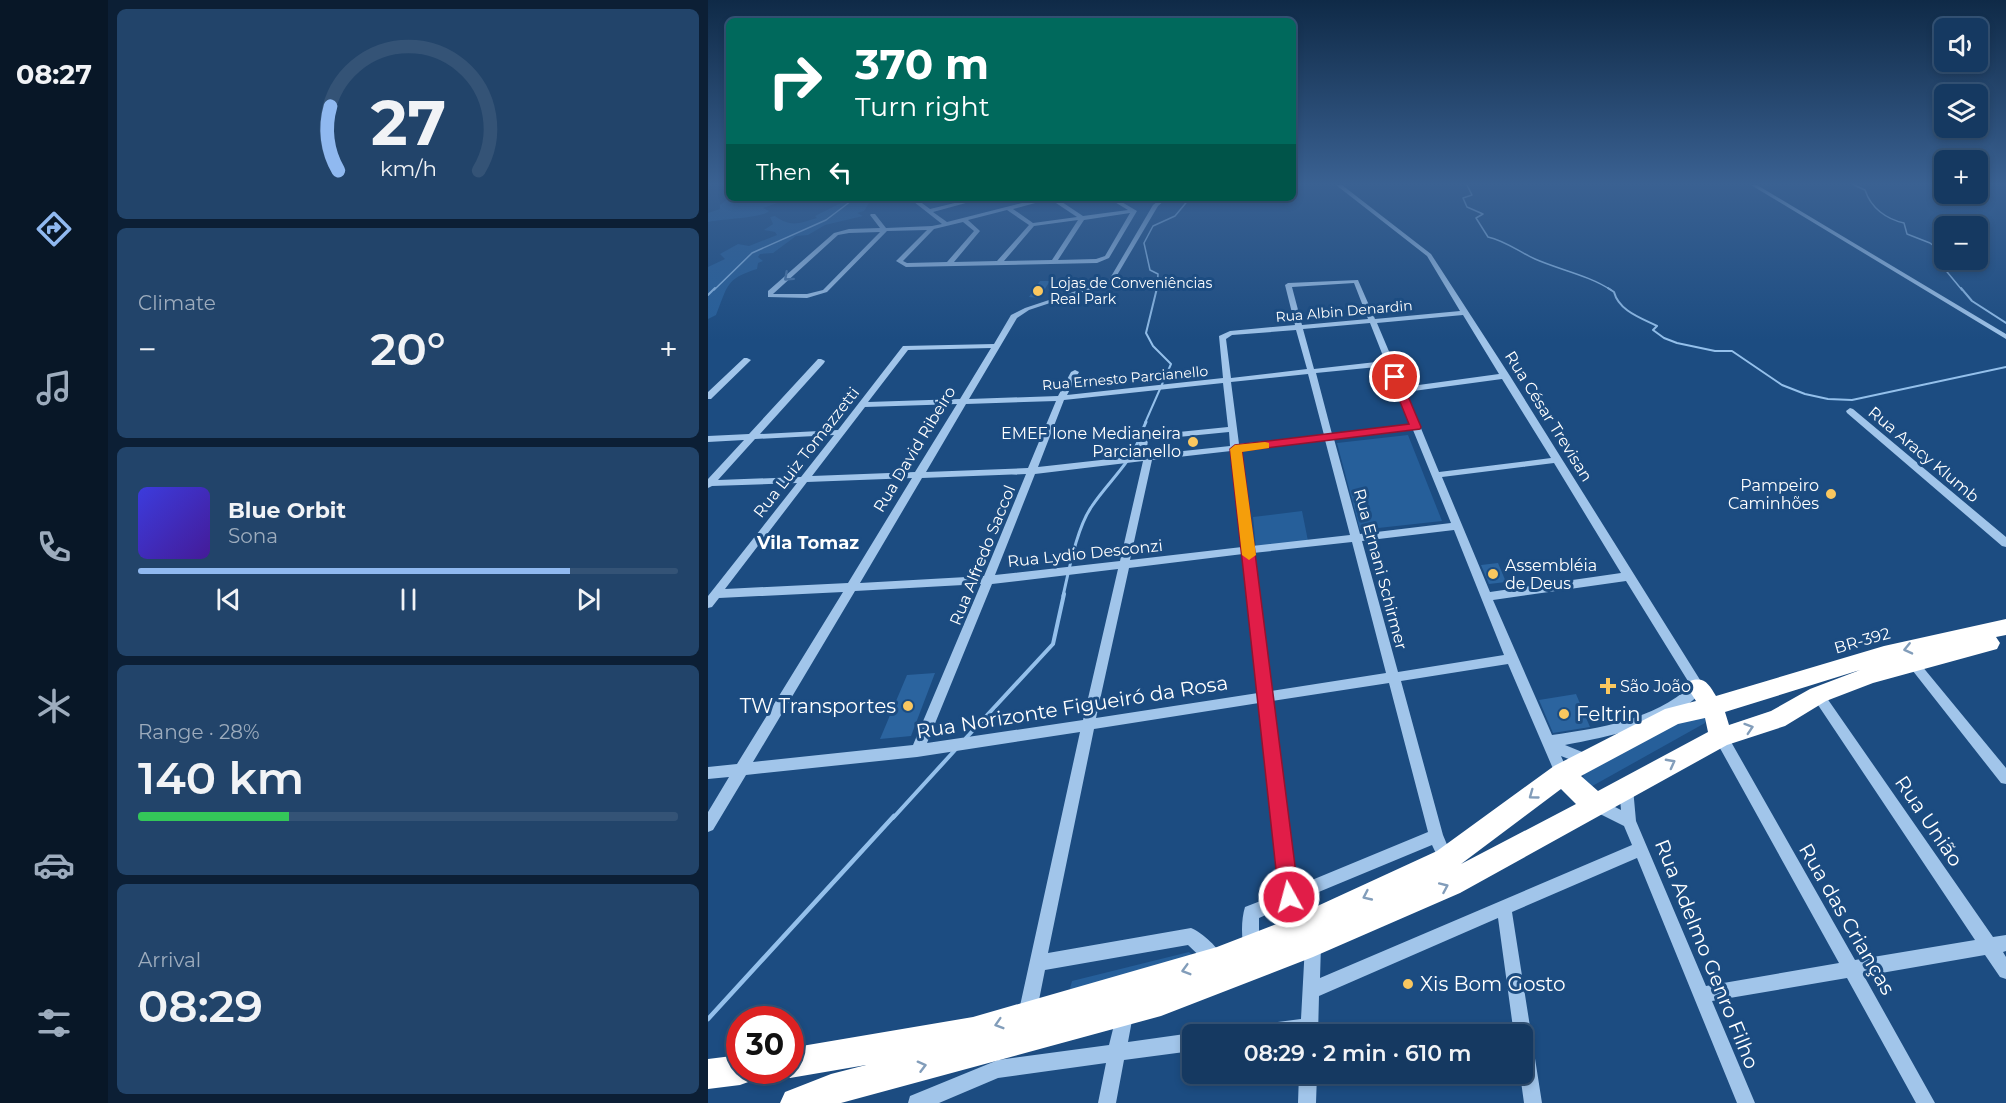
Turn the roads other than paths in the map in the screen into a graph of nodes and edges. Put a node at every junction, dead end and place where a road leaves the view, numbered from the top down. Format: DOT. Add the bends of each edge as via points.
graph roads {
  1 [pos="832,236"];
  2 [pos="874,236"];
  3 [pos="924,236"];
  4 [pos="972,236"];
  5 [pos="1022,236"];
  6 [pos="1070,236"];
  7 [pos="1119,236"];
  8 [pos="1139,236"];
  9 [pos="1407,236"];
  10 [pos="1838,236"];
  11 [pos="1054,262"];
  12 [pos="999,263"];
  13 [pos="949,264"];
  14 [pos="1465,313"];
  15 [pos="1372,321"];
  16 [pos="1299,327"];
  17 [pos="2006,338"];
  18 [pos="996,346"];
  19 [pos="747,360"];
  20 [pos="821,361"];
  21 [pos="1390,363"];
  22 [pos="1075,372"];
  23 [pos="1311,372"];
  24 [pos="1506,376"];
  25 [pos="1227,382"];
  26 [pos="1401,390"];
  27 [pos="708,397"];
  28 [pos="1061,398"];
  29 [pos="963,402"];
  30 [pos="861,405"];
  31 [pos="1850,411"];
  32 [pos="1416,427"];
  33 [pos="1233,429"];
  34 [pos="1135,431"];
  35 [pos="841,432"];
  36 [pos="752,437"];
  37 [pos="1144,438"];
  38 [pos="1329,438"];
  39 [pos="708,439"];
  40 [pos="1235,449"];
  41 [pos="1145,459"];
  42 [pos="1558,460"];
  43 [pos="1032,471"];
  44 [pos="919,475"];
  45 [pos="1436,475"];
  46 [pos="804,479"];
  47 [pos="709,484"];
  48 [pos="1456,526"];
  49 [pos="1355,537"];
  50 [pos="2006,543"];
  51 [pos="1248,550"];
  52 [pos="1124,566"];
  53 [pos="1630,576"];
  54 [pos="988,580"];
  55 [pos="852,588"];
  56 [pos="716,594"];
  57 [pos="1486,597"];
  58 [pos="708,604"];
  59 [pos="2006,627"];
  60 [pos="2006,639"];
  61 [pos="1512,659"];
  62 [pos="1913,663"];
  63 [pos="1393,678"];
  64 [pos="1818,695"];
  65 [pos="1263,698"];
  66 [pos="1713,718"];
  67 [pos="1088,725"];
  68 [pos="1548,744"];
  69 [pos="917,751"];
  70 [pos="1587,760"];
  71 [pos="743,770"];
  72 [pos="708,773"];
  73 [pos="1562,774"];
  74 [pos="2006,778"];
  75 [pos="1629,785"];
  76 [pos="1597,805"];
  77 [pos="1629,821"];
  78 [pos="708,825"];
  79 [pos="1441,848"];
  80 [pos="1641,849"];
  81 [pos="1289,897"];
  82 [pos="1504,908"];
  83 [pos="1303,937"];
  84 [pos="2006,943"];
  85 [pos="1988,946"];
  86 [pos="1251,948"];
  87 [pos="1217,961"];
  88 [pos="1039,963"];
  89 [pos="1852,969"];
  90 [pos="2006,971"];
  91 [pos="1311,991"];
  92 [pos="1701,995"];
  93 [pos="1124,1012"];
  94 [pos="1027,1015"];
  95 [pos="1309,1024"];
  96 [pos="1182,1043"];
  97 [pos="1116,1052"];
  98 [pos="804,1061"];
  99 [pos="726,1072"];
  100 [pos="708,1074"];
  101 [pos="1308,1084"];
  102 [pos="796,1103"];
  103 [pos="917,1103"];
  104 [pos="1107,1103"];
  105 [pos="1307,1103"];
  106 [pos="1533,1103"];
  107 [pos="1746,1103"];
  108 [pos="1926,1103"];
  1 -- 2 [label="street, one-way" via="770,292 771,296 807,296 825,291"];
  3 -- 13 [label="street" via="899,261"];
  4 -- 13 [label="street"];
  5 -- 12 [label="street"];
  6 -- 11 [label="street"];
  7 -- 11 [label="street" via="1107,257 1097,261"];
  8 -- 18 [label="street, Rua David Ribeiro" via="1111,281 1020,312"];
  9 -- 14 [label="street, Rua César Trevisan" via="1424,249"];
  10 -- 17 [label="street"];
  11 -- 12 [label="street"];
  12 -- 13 [label="street"];
  14 -- 15 [label="street, Rua Albin Denardin"];
  14 -- 24 [label="street, Rua César Trevisan"];
  15 -- 16 [label="street, Rua Albin Denardin"];
  15 -- 16 [label="street, Rua Ernani Schirmer" via="1356,281 1288,285"];
  15 -- 21 [label="street"];
  16 -- 23 [label="street, Rua Ernani Schirmer"];
  16 -- 25 [label="street, Rua Albin Denardin" via="1224,335"];
  18 -- 29 [label="street, Rua David Ribeiro"];
  18 -- 30 [label="street, Rua Luiz Tomazzetti" via="906,348"];
  19 -- 27 [label="street"];
  20 -- 36 [label="street"];
  21 -- 23 [label="street, Rua Ernesto Parcianello"];
  21 -- 26 [label="street"];
  22 -- 28 [label="street, Rua Alfredo Saccol"];
  23 -- 25 [label="street, Rua Ernesto Parcianello"];
  23 -- 38 [label="street, Rua Ernani Schirmer"];
  24 -- 26 [label="street"];
  24 -- 42 [label="street, Rua César Trevisan"];
  25 -- 28 [label="street, Rua Ernesto Parcianello"];
  25 -- 33 [label="street"];
  26 -- 32 [label="street"];
  28 -- 29 [label="street, Rua Ernesto Parcianello"];
  28 -- 43 [label="street, Rua Alfredo Saccol"];
  29 -- 30 [label="street, Rua Ernesto Parcianello"];
  29 -- 44 [label="street, Rua David Ribeiro"];
  30 -- 35 [label="street, Rua Luiz Tomazzetti"];
  31 -- 50 [label="street, Rua Aracy Klumb"];
  32 -- 38 [label="street"];
  32 -- 45 [label="street"];
  33 -- 37 [label="street"];
  33 -- 40 [label="street"];
  34 -- 37 [label="street" via="1145,431"];
  35 -- 36 [label="street"];
  35 -- 46 [label="street, Rua Luiz Tomazzetti"];
  36 -- 39 [label="street"];
  36 -- 47 [label="street"];
  37 -- 41 [label="street"];
  38 -- 40 [label="street"];
  38 -- 49 [label="street, Rua Ernani Schirmer"];
  40 -- 41 [label="street"];
  40 -- 51 [label="street"];
  41 -- 43 [label="street"];
  41 -- 52 [label="street"];
  42 -- 45 [label="street"];
  42 -- 53 [label="street, Rua César Trevisan"];
  43 -- 44 [label="street"];
  43 -- 54 [label="street, Rua Alfredo Saccol"];
  44 -- 46 [label="street"];
  44 -- 55 [label="street, Rua David Ribeiro"];
  45 -- 48 [label="street"];
  46 -- 47 [label="street"];
  46 -- 56 [label="street, Rua Luiz Tomazzetti"];
  48 -- 49 [label="street, Rua Lydio Desconzi"];
  48 -- 57 [label="street"];
  49 -- 51 [label="street, Rua Lydio Desconzi"];
  49 -- 63 [label="street, Rua Ernani Schirmer"];
  51 -- 52 [label="street, Rua Lydio Desconzi"];
  51 -- 65 [label="street"];
  52 -- 54 [label="street, Rua Lydio Desconzi"];
  52 -- 67 [label="street"];
  53 -- 57 [label="street"];
  53 -- 66 [label="street, Rua César Trevisan"];
  54 -- 55 [label="street, Rua Lydio Desconzi"];
  54 -- 69 [label="street, Rua Alfredo Saccol"];
  55 -- 56 [label="street, Rua Lydio Desconzi"];
  55 -- 71 [label="street, Rua David Ribeiro"];
  56 -- 58 [label="street, Rua Luiz Tomazzetti"];
  57 -- 61 [label="street"];
  59 -- 66 [label="highway, BR-392, one-way" via="1884,654"];
  60 -- 62 [label="highway"];
  61 -- 63 [label="street, Rua Norizonte Figueiró da Rosa"];
  61 -- 68 [label="street"];
  62 -- 64 [label="highway"];
  62 -- 74 [label="street"];
  63 -- 65 [label="street, Rua Norizonte Figueiró da Rosa"];
  63 -- 79 [label="street, Rua Ernani Schirmer"];
  66 -- 64 [label="highway, one-way" via="1777,718"];
  64 -- 85 [label="street, Rua União"];
  65 -- 67 [label="street, Rua Norizonte Figueiró da Rosa"];
  65 -- 81 [label="street"];
  66 -- 68 [label="street" via="1690,697 1644,720"];
  66 -- 70 [label="highway" via="1673,716"];
  75 -- 66 [label="highway, one-way"];
  66 -- 89 [label="street, Rua das Crianças"];
  67 -- 69 [label="street, Rua Norizonte Figueiró da Rosa"];
  67 -- 88 [label="street"];
  68 -- 70 [label="street"];
  68 -- 73 [label="street"];
  69 -- 71 [label="street, Rua Norizonte Figueiró da Rosa"];
  70 -- 73 [label="highway"];
  71 -- 72 [label="street, Rua Norizonte Figueiró da Rosa"];
  71 -- 78 [label="street, Rua David Ribeiro"];
  73 -- 76 [label="highway"];
  73 -- 79 [label="highway, one-way"];
  75 -- 76 [label="highway"];
  75 -- 77 [label="street, Rua Adelmo Genro Filho" via="1625,789"];
  76 -- 77 [label="street"];
  83 -- 76 [label="highway, one-way" via="1451,884"];
  77 -- 80 [label="street, Rua Adelmo Genro Filho"];
  79 -- 81 [label="street"];
  79 -- 83 [label="highway, one-way"];
  80 -- 82 [label="street"];
  80 -- 92 [label="street, Rua Adelmo Genro Filho"];
  81 -- 83 [label="street"];
  81 -- 86 [label="street" via="1251,913"];
  82 -- 91 [label="street"];
  82 -- 106 [label="street"];
  83 -- 86 [label="highway"];
  83 -- 91 [label="street"];
  83 -- 93 [label="highway" via="1170,998"];
  84 -- 85 [label="street"];
  85 -- 89 [label="street"];
  85 -- 90 [label="street, Rua União"];
  86 -- 87 [label="highway"];
  87 -- 88 [label="street" via="1191,936"];
  87 -- 94 [label="highway, one-way"];
  88 -- 94 [label="street"];
  89 -- 92 [label="street"];
  89 -- 108 [label="street, Rua das Crianças"];
  91 -- 95 [label="street"];
  92 -- 107 [label="street, Rua Adelmo Genro Filho"];
  93 -- 97 [label="street"];
  102 -- 93 [label="highway, one-way" via="831,1090"];
  94 -- 98 [label="highway, one-way" via="973,1032"];
  96 -- 97 [label="street"];
  97 -- 103 [label="street" via="998,1069"];
  97 -- 104 [label="street"];
  99 -- 100 [label="highway"];
  101 -- 105 [label="street"];
}
